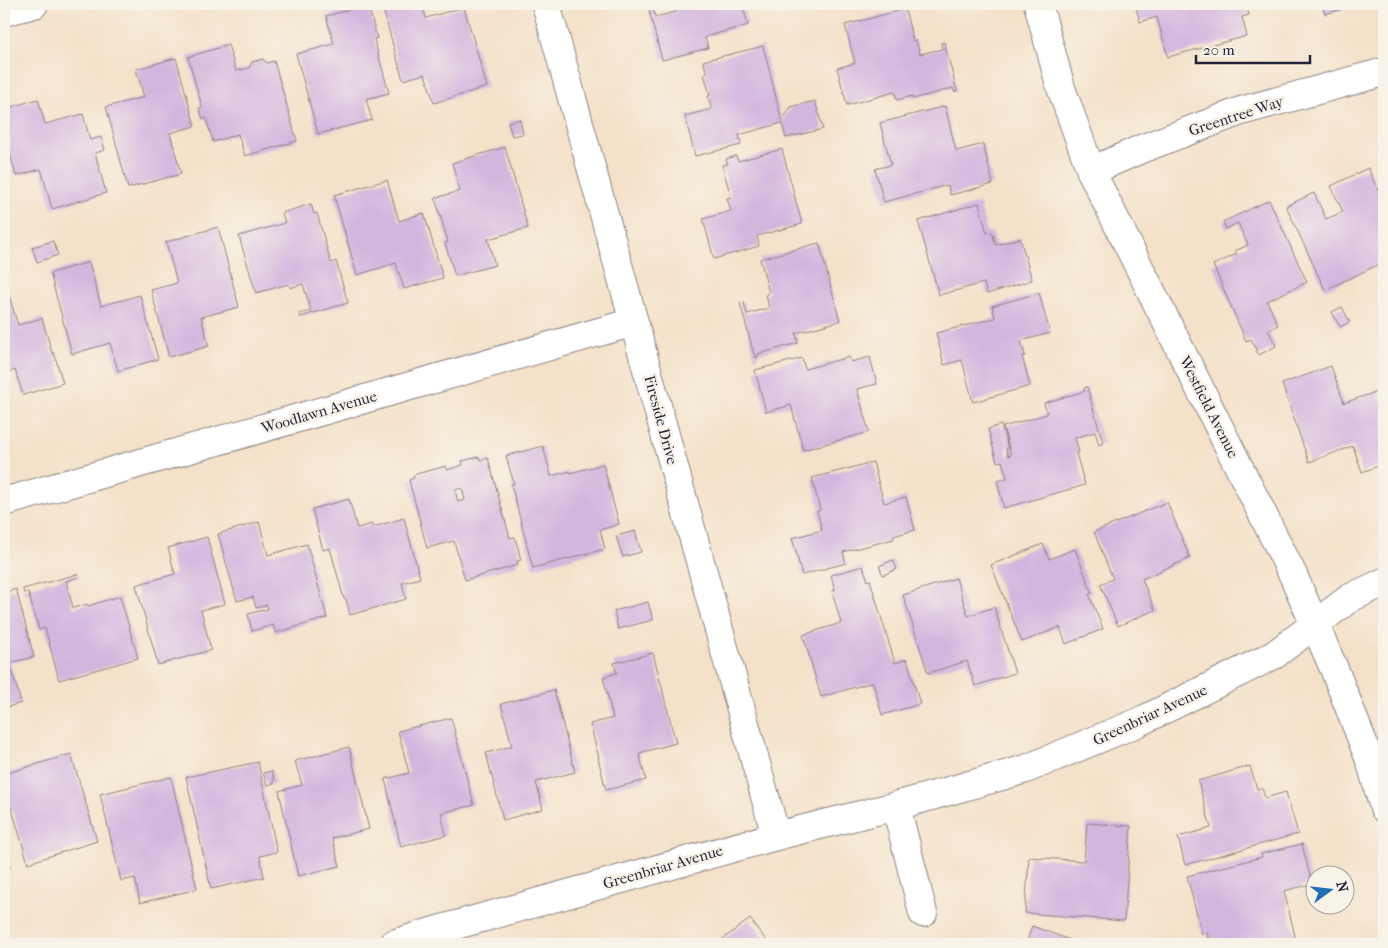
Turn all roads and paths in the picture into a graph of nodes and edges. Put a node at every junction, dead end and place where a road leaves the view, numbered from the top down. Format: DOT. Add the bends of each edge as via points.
graph roads {
  1 [pos="34,4"];
  2 [pos="546,4"];
  3 [pos="1038,4"];
  4 [pos="4,12"];
  5 [pos="1384,72"];
  6 [pos="1091,171"];
  7 [pos="634,322"];
  8 [pos="4,502"];
  9 [pos="1384,582"];
  10 [pos="1314,623"];
  11 [pos="896,806"];
  12 [pos="1384,808"];
  13 [pos="776,836"];
  14 [pos="923,913"];
  15 [pos="433,938"];
  16 [pos="393,944"];
  1 -- 4 [label="street"];
  2 -- 7 [label="street, Fireside Drive"];
  3 -- 6 [label="street, Westfield Avenue" via="1061,88"];
  5 -- 6 [label="street, Greentree Way" via="1242,112"];
  6 -- 10 [label="street, Westfield Avenue"];
  7 -- 8 [label="street, Woodlawn Avenue"];
  7 -- 13 [label="street, Fireside Drive"];
  9 -- 10 [label="street, Greenbriar Avenue" via="1350,598"];
  10 -- 11 [label="street, Greenbriar Avenue" via="1274,654 1139,722 1026,769"];
  10 -- 12 [label="street, Westfield Avenue" via="1371,764"];
  11 -- 13 [label="street, Greenbriar Avenue"];
  11 -- 14 [label="street"];
  13 -- 15 [label="street, Greenbriar Avenue"];
  15 -- 16 [label="street, Greenbriar Avenue"];
}
